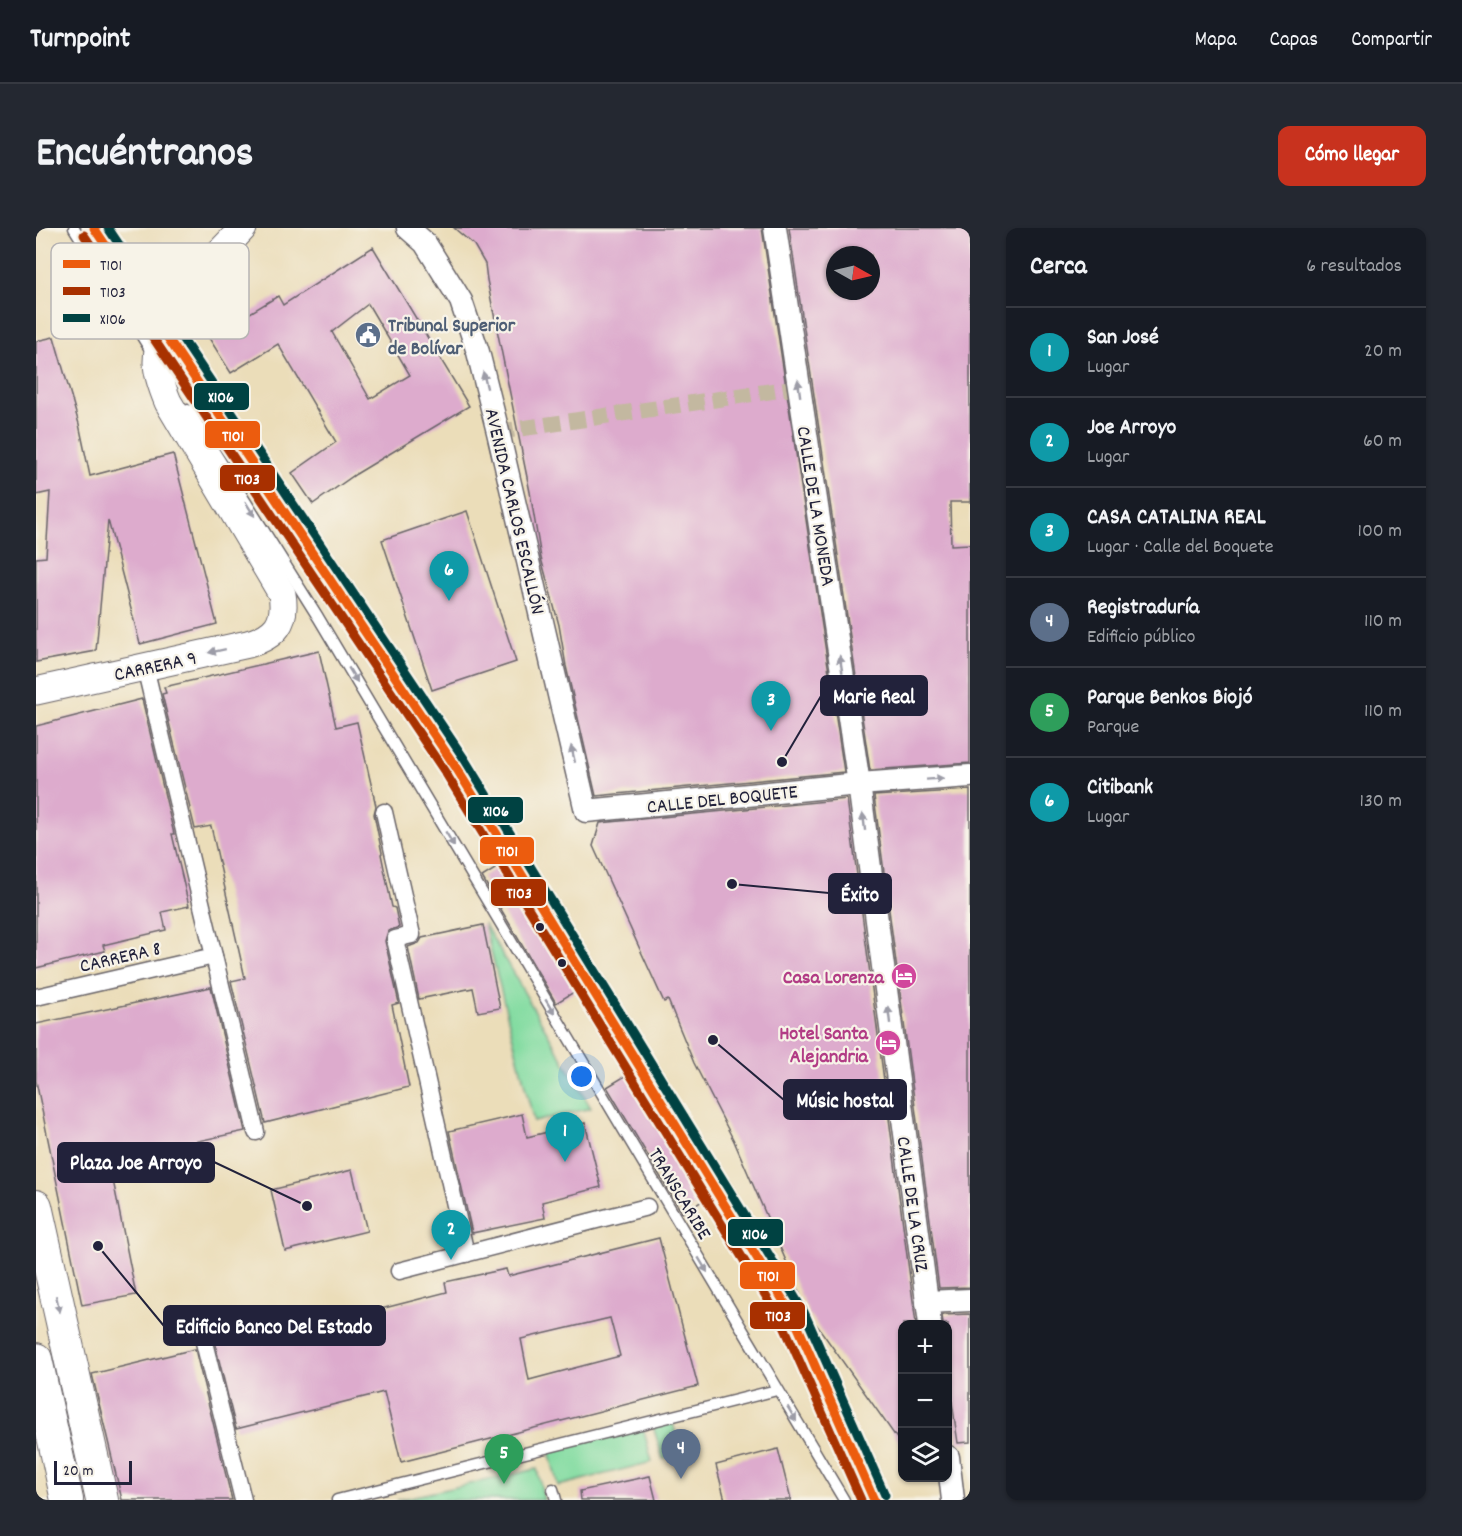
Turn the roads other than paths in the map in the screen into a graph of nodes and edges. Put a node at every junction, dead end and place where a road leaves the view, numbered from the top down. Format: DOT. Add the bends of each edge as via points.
graph roads {
  1 [pos="74,228"];
  2 [pos="94,228"];
  3 [pos="243,228"];
  4 [pos="408,228"];
  5 [pos="776,228"];
  6 [pos="83,243"];
  7 [pos="104,243"];
  8 [pos="229,243"];
  9 [pos="143,339"];
  10 [pos="161,339"];
  11 [pos="168,339"];
  12 [pos="157,361"];
  13 [pos="145,667"];
  14 [pos="36,691"];
  15 [pos="970,776"];
  16 [pos="859,784"];
  17 [pos="586,811"];
  18 [pos="384,812"];
  19 [pos="214,956"];
  20 [pos="36,997"];
  21 [pos="256,1132"];
  22 [pos="36,1206"];
  23 [pos="647,1207"];
  24 [pos="466,1254"];
  25 [pos="399,1271"];
  26 [pos="970,1300"];
  27 [pos="928,1313"];
  28 [pos="199,1322"];
  29 [pos="36,1359"];
  30 [pos="777,1390"];
  31 [pos="79,1396"];
  32 [pos="46,1404"];
  33 [pos="951,1482"];
  34 [pos="67,1500"];
  35 [pos="102,1500"];
  36 [pos="243,1500"];
  37 [pos="337,1500"];
  38 [pos="843,1500"];
  39 [pos="874,1500"];
  40 [pos="953,1500"];
  1 -- 6 [label="lane, TRANSCARIBE"];
  2 -- 7 [label="lane, TRANSCARIBE"];
  3 -- 8 [label="street"];
  17 -- 4 [label="street, AVENIDA CARLOS ESCALLÓN, one-way" via="478,352 461,301 425,243"];
  16 -- 5 [label="street, CALLE DE LA MONEDA, one-way"];
  9 -- 12 [label="lane, TRANSCARIBE"];
  10 -- 12 [label="street"];
  11 -- 39 [label="lane, TRANSCARIBE" via="455,766 794,1318"];
  12 -- 13 [label="street, CARRERA 9, one-way" via="168,402 282,594 284,605 280,624 262,640"];
  12 -- 30 [label="lane, TRANSCARIBE, one-way" via="324,626"];
  13 -- 14 [label="street, CARRERA 9"];
  13 -- 19 [label="street"];
  16 -- 15 [label="street, CALLE DEL BOQUETE, one-way"];
  16 -- 17 [label="street, CALLE DEL BOQUETE"];
  27 -- 16 [label="street, CALLE DE LA CRUZ, one-way"];
  18 -- 24 [label="street" via="412,935 395,939"];
  19 -- 20 [label="street, CARRERA 8"];
  19 -- 21 [label="street"];
  22 -- 31 [label="main road, one-way"];
  23 -- 24 [label="street"];
  24 -- 25 [label="street"];
  26 -- 27 [label="street"];
  28 -- 36 [label="street"];
  29 -- 32 [label="main road"];
  30 -- 37 [label="lane"];
  30 -- 38 [label="lane, TRANSCARIBE, one-way"];
  31 -- 32 [label="main road"];
  31 -- 35 [label="main road"];
  32 -- 34 [label="main road"];
  33 -- 40 [label="street"];
}
